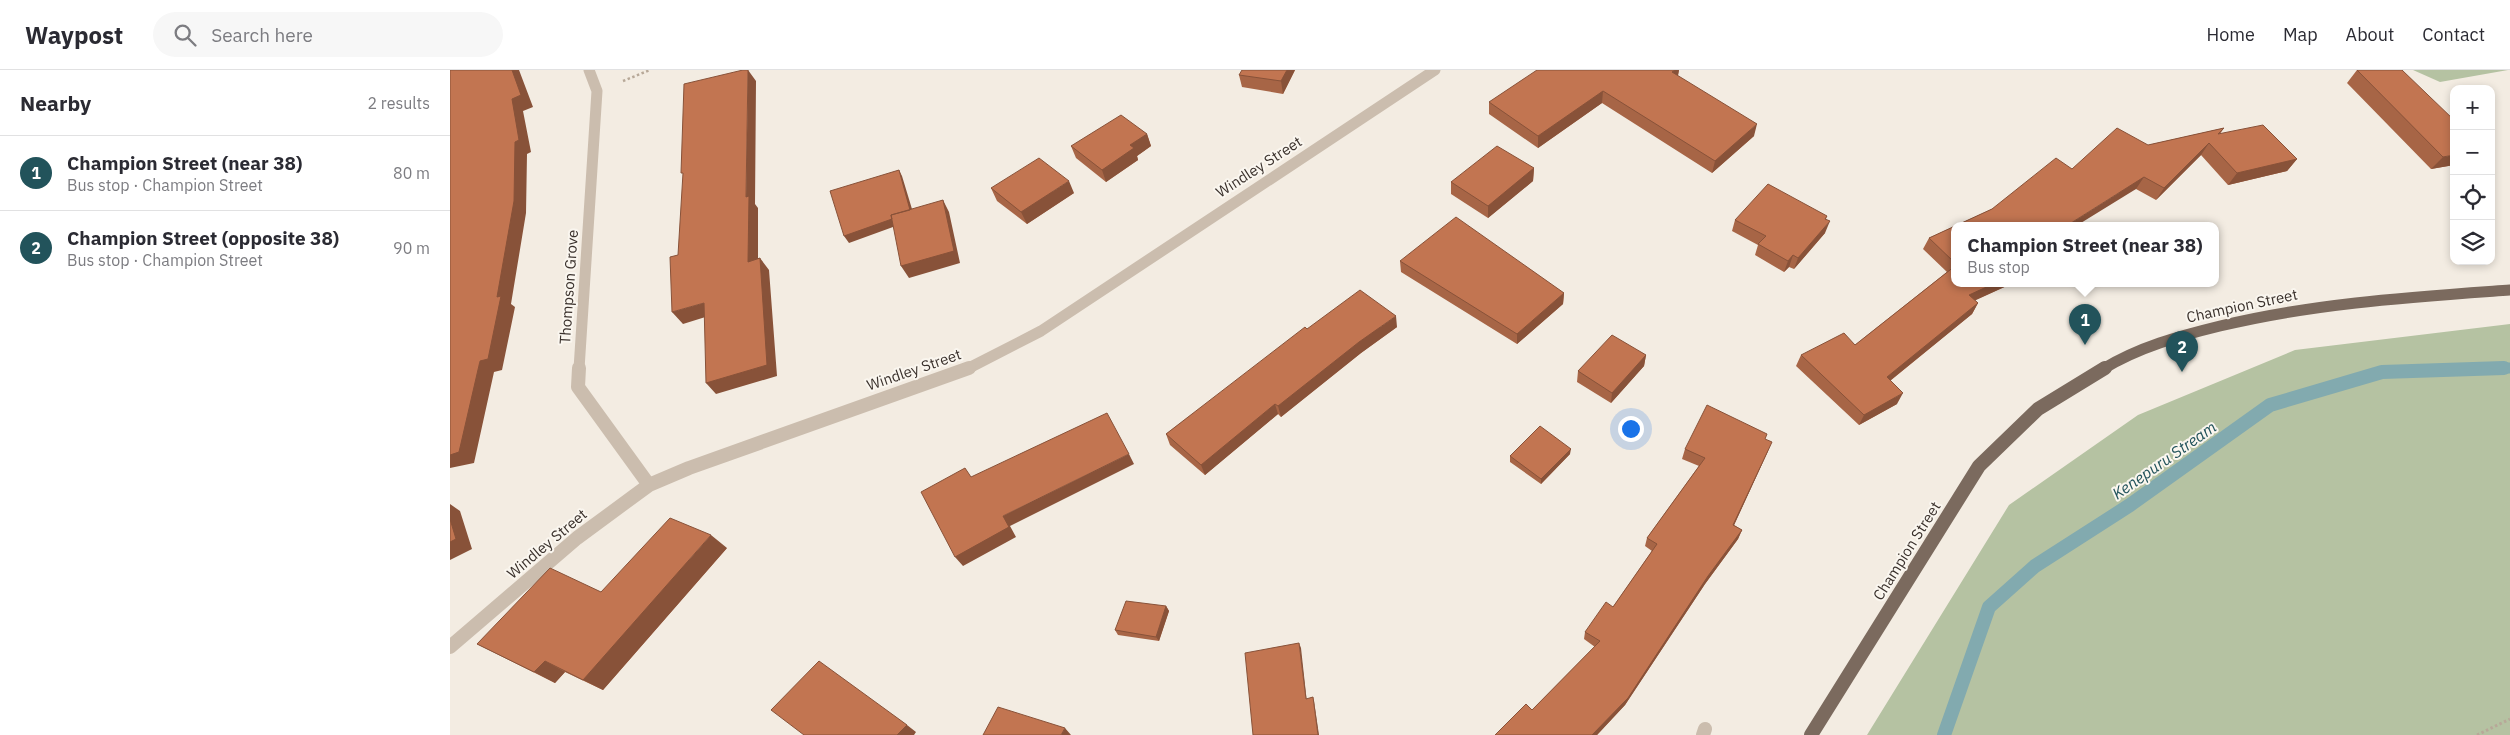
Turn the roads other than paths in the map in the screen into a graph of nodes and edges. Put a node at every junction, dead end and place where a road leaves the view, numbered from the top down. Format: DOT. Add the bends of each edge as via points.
graph roads {
  1 [pos="589,70"];
  2 [pos="1435,70"];
  3 [pos="2510,290"];
  4 [pos="648,485"];
  5 [pos="450,647"];
  6 [pos="1811,735"];
  1 -- 4 [label="street, Thompson Grove" via="597,91 578,387"];
  2 -- 4 [label="street, Windley Street" via="1041,331 958,374 873,401"];
  3 -- 6 [label="main road, Champion Street" via="2298,310 2174,337 2118,360 2038,409 1979,466"];
  4 -- 5 [label="street, Windley Street" via="577,538"];
}
